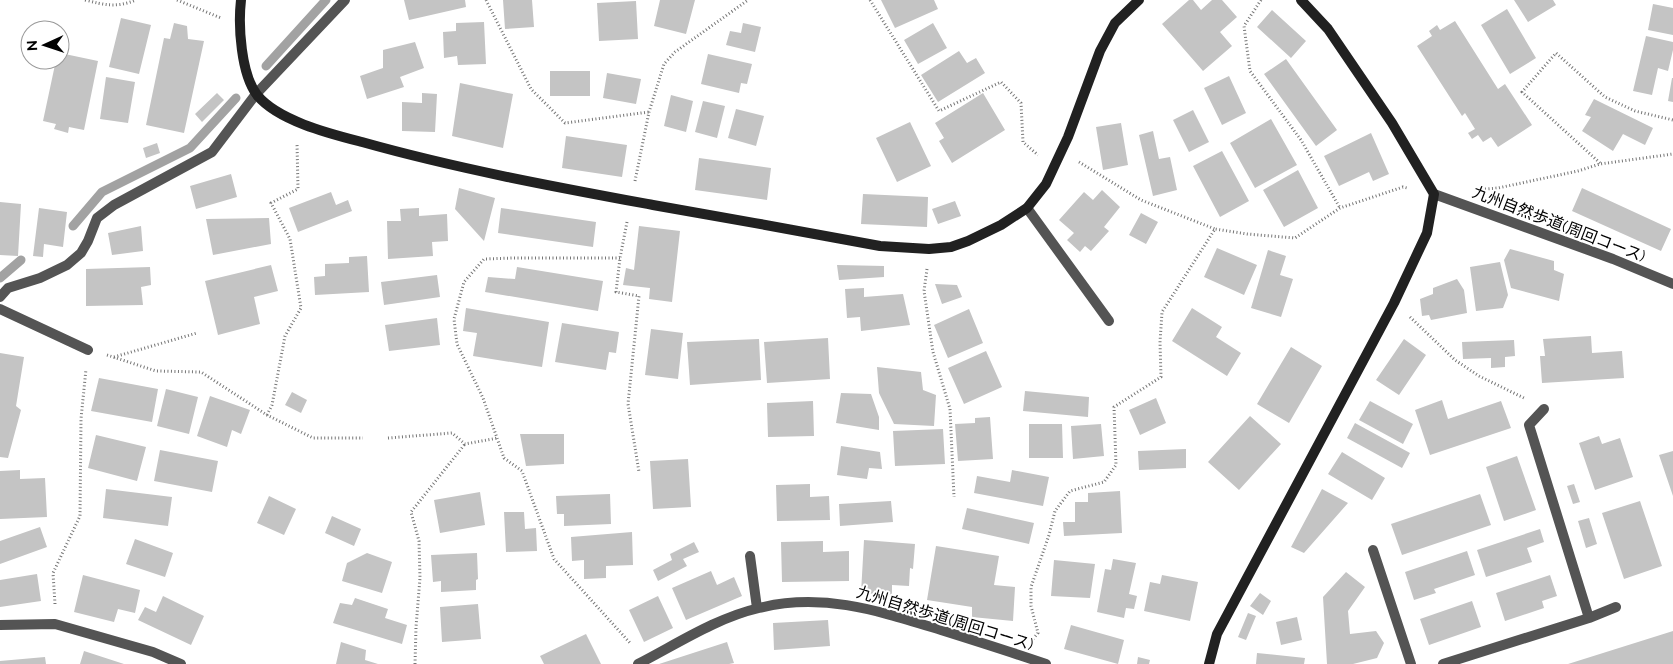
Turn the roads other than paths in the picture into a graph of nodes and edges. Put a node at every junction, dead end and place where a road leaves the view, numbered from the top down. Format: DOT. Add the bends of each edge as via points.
graph roads {
  1 [pos="241,0"];
  2 [pos="345,0"];
  3 [pos="1139,0"];
  4 [pos="1301,0"];
  5 [pos="256,94"];
  6 [pos="1434,194"];
  7 [pos="1027,208"];
  8 [pos="1673,284"];
  9 [pos="0,297"];
  10 [pos="0,309"];
  11 [pos="1109,322"];
  12 [pos="88,350"];
  13 [pos="1544,409"];
  14 [pos="1373,550"];
  15 [pos="750,556"];
  16 [pos="1616,607"];
  17 [pos="757,608"];
  18 [pos="1589,618"];
  19 [pos="0,624"];
  20 [pos="642,662"];
  21 [pos="181,664"];
  22 [pos="1046,664"];
  23 [pos="1209,664"];
  24 [pos="1411,664"];
  25 [pos="1443,664"];
  1 -- 5 [label="street" via="240,26 246,69"];
  2 -- 5 [label="street"];
  3 -- 7 [label="street" via="1115,23 1100,51 1046,184"];
  4 -- 6 [label="street" via="1334,37 1392,123"];
  5 -- 7 [label="street" via="269,106 303,124 407,155 504,177 880,246 951,247 1001,225"];
  5 -- 9 [label="street" via="212,152 114,205 97,218 81,253 67,265 8,288"];
  6 -- 8 [label="street, 九州自然歩道(周回コース)"];
  6 -- 23 [label="street" via="1427,233 1394,303 1217,634"];
  7 -- 11 [label="street"];
  10 -- 12 [label="street"];
  13 -- 18 [label="street" via="1529,425"];
  14 -- 24 [label="street"];
  15 -- 17 [label="street"];
  16 -- 18 [label="street"];
  17 -- 20 [label="street, 九州自然歩道(周回コース)" via="722,621"];
  17 -- 22 [label="street, 九州自然歩道(周回コース)" via="788,602 844,604 878,611"];
  18 -- 25 [label="street"];
  19 -- 21 [label="street" via="56,624 153,652"];
}
